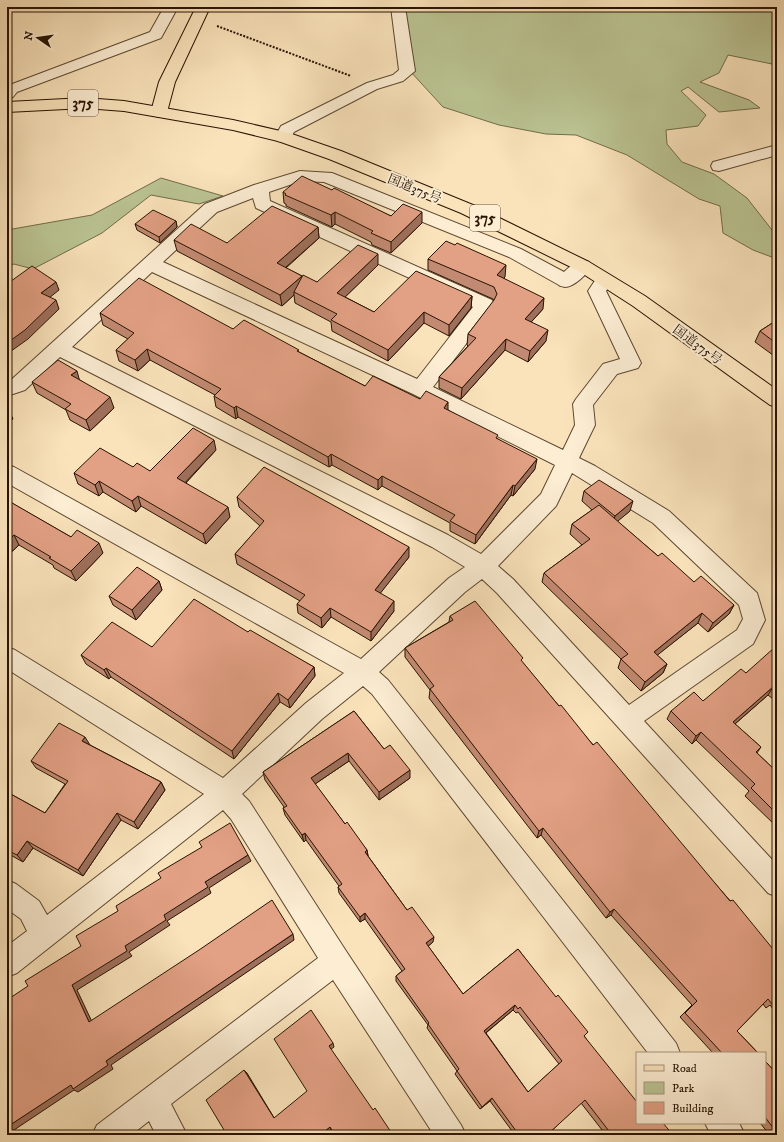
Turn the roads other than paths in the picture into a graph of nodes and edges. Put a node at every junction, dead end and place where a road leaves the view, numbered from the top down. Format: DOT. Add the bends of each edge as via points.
graph roads {
  1 [pos="171,7"];
  2 [pos="203,7"];
  3 [pos="398,7"];
  4 [pos="7,94"];
  5 [pos="7,107"];
  6 [pos="159,112"];
  7 [pos="283,137"];
  8 [pos="777,150"];
  9 [pos="719,166"];
  10 [pos="260,189"];
  11 [pos="151,264"];
  12 [pos="583,266"];
  13 [pos="604,280"];
  14 [pos="58,348"];
  15 [pos="7,389"];
  16 [pos="420,389"];
  17 [pos="777,400"];
  18 [pos="568,462"];
  19 [pos="7,473"];
  20 [pos="483,566"];
  21 [pos="7,657"];
  22 [pos="363,672"];
  23 [pos="627,720"];
  24 [pos="225,793"];
  25 [pos="777,884"];
  26 [pos="7,893"];
  27 [pos="43,934"];
  28 [pos="7,962"];
  29 [pos="336,962"];
  30 [pos="665,1052"];
  31 [pos="154,1101"];
  32 [pos="721,1124"];
  33 [pos="107,1135"];
  34 [pos="172,1135"];
  35 [pos="451,1135"];
  36 [pos="730,1135"];
  1 -- 4 [label="street" via="156,35 12,89"];
  2 -- 6 [label="main road" via="166,82"];
  3 -- 7 [label="street" via="407,70 398,78 372,86 287,129"];
  5 -- 6 [label="main road, 国道375号 / 375" via="85,103"];
  6 -- 7 [label="main road, 国道375号 / 375"];
  7 -- 12 [label="main road, 国道375号 / 375" via="335,155 467,209"];
  8 -- 9 [label="street"];
  10 -- 11 [label="street" via="211,208"];
  10 -- 12 [label="street" via="300,176 326,177 514,252 565,281"];
  10 -- 16 [label="street" via="262,204 485,305"];
  11 -- 14 [label="street"];
  11 -- 16 [label="street"];
  12 -- 13 [label="main road, 国道375号 / 375"];
  13 -- 17 [label="main road, 国道375号 / 375" via="639,301"];
  13 -- 18 [label="street" via="597,291 631,363 610,368 584,404 585,425"];
  14 -- 15 [label="street" via="18,385"];
  14 -- 20 [label="street" via="440,541"];
  16 -- 18 [label="street"];
  18 -- 20 [label="street" via="548,500"];
  18 -- 23 [label="street" via="660,517 749,600 754,620 745,637"];
  19 -- 22 [label="street"];
  20 -- 22 [label="street" via="457,585"];
  20 -- 23 [label="street" via="505,586"];
  21 -- 24 [label="street"];
  22 -- 24 [label="street" via="314,711"];
  22 -- 30 [label="street" via="380,687"];
  23 -- 25 [label="street"];
  24 -- 27 [label="street"];
  24 -- 29 [label="street" via="240,810"];
  26 -- 27 [label="street" via="30,910"];
  27 -- 28 [label="street"];
  29 -- 31 [label="street"];
  29 -- 35 [label="street"];
  31 -- 33 [label="street"];
  31 -- 34 [label="street"];
  32 -- 36 [label="street"];
}
